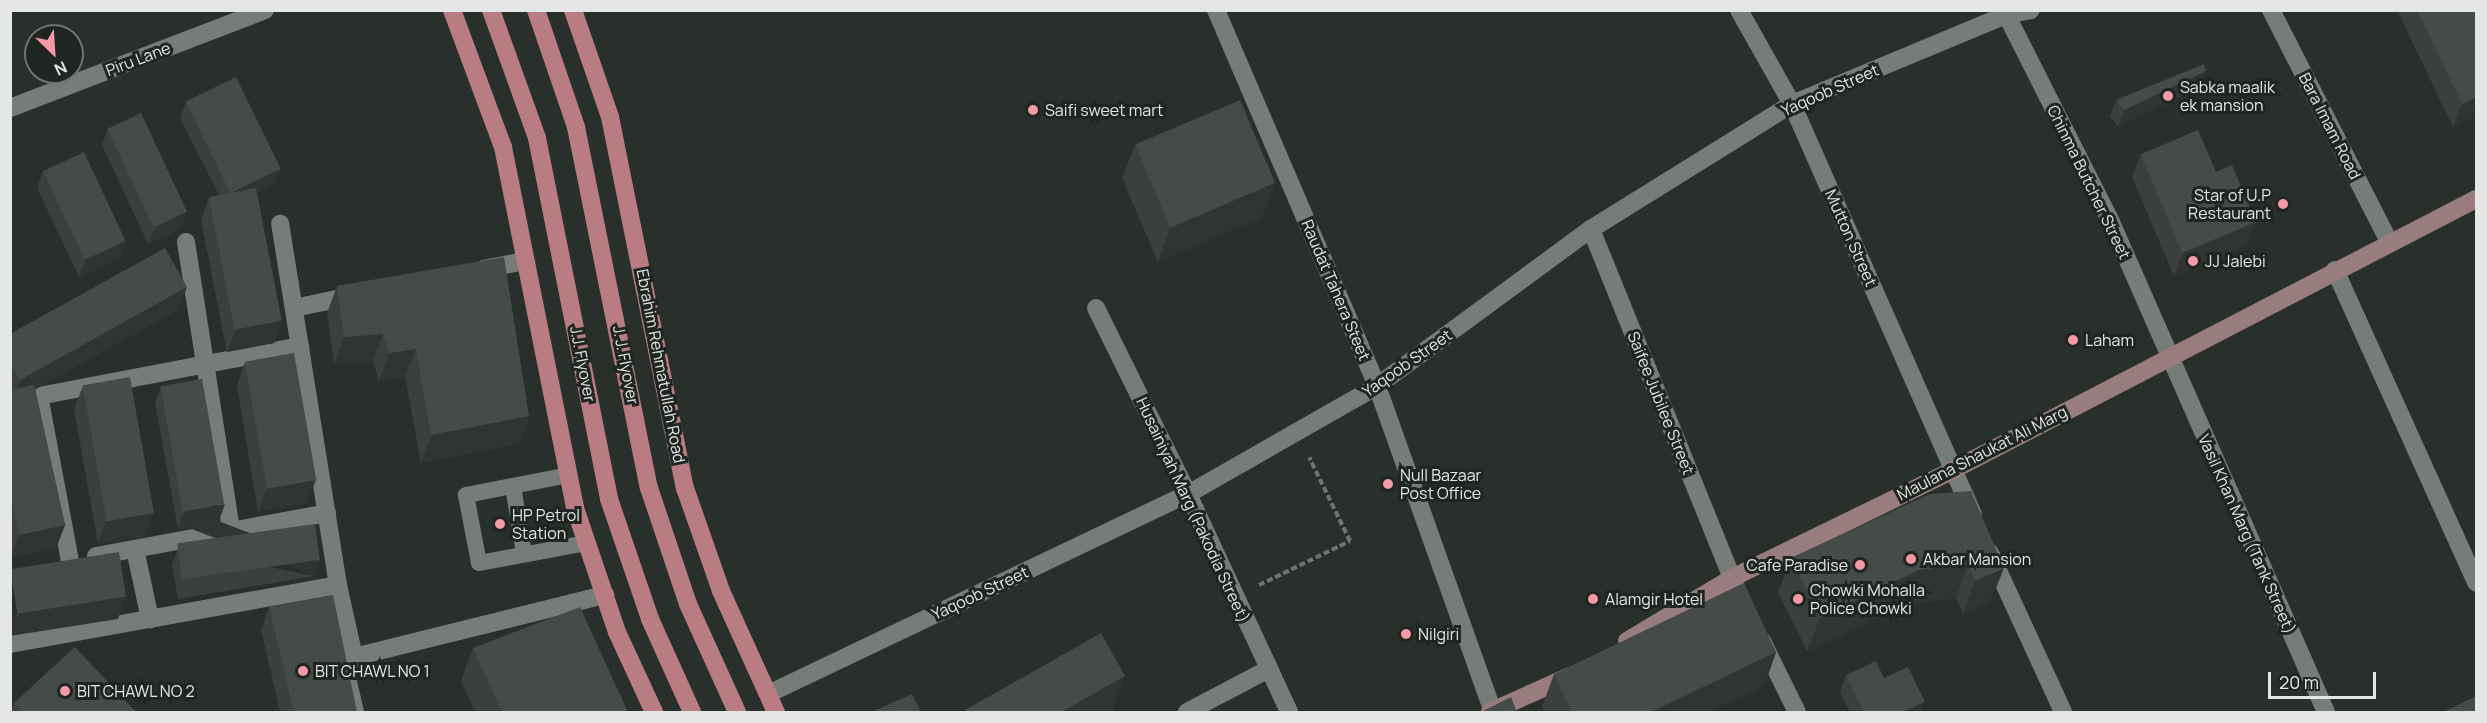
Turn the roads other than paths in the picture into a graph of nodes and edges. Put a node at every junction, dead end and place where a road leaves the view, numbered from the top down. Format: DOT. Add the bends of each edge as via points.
graph roads {
  1 [pos="265,10"];
  2 [pos="452,10"];
  3 [pos="492,10"];
  4 [pos="536,10"];
  5 [pos="573,10"];
  6 [pos="1216,10"];
  7 [pos="1739,10"];
  8 [pos="2031,10"];
  9 [pos="2271,10"];
  10 [pos="2005,13"];
  11 [pos="1792,104"];
  12 [pos="10,108"];
  13 [pos="2476,199"];
  14 [pos="280,224"];
  15 [pos="1591,229"];
  16 [pos="186,242"];
  17 [pos="2389,242"];
  18 [pos="525,261"];
  19 [pos="2335,270"];
  20 [pos="468,272"];
  21 [pos="377,291"];
  22 [pos="294,308"];
  23 [pos="1096,308"];
  24 [pos="300,346"];
  25 [pos="2167,356"];
  26 [pos="203,363"];
  27 [pos="120,381"];
  28 [pos="1377,386"];
  29 [pos="124,403"];
  30 [pos="1953,470"];
  31 [pos="569,475"];
  32 [pos="513,486"];
  33 [pos="1188,494"];
  34 [pos="327,513"];
  35 [pos="146,524"];
  36 [pos="231,531"];
  37 [pos="587,543"];
  38 [pos="142,548"];
  39 [pos="524,554"];
  40 [pos="70,561"];
  41 [pos="50,564"];
  42 [pos="1732,578"];
  43 [pos="2476,583"];
  44 [pos="338,585"];
  45 [pos="605,595"];
  46 [pos="150,619"];
  47 [pos="10,644"];
  48 [pos="1611,651"];
  49 [pos="354,657"];
  50 [pos="1590,664"];
  51 [pos="1269,669"];
  52 [pos="768,694"];
  53 [pos="355,712"];
  54 [pos="654,712"];
  55 [pos="692,712"];
  56 [pos="737,712"];
  57 [pos="776,712"];
  58 [pos="1187,712"];
  59 [pos="1289,712"];
  60 [pos="1492,712"];
  61 [pos="1797,712"];
  62 [pos="2063,712"];
  63 [pos="2326,712"];
  1 -- 12 [label="street, Piru Lane"];
  2 -- 18 [label="main road" via="503,147"];
  3 -- 55 [label="main road, J.J. Flyover" via="537,138 609,499 650,619"];
  4 -- 56 [label="main road, J. J. Flyover" via="576,127 649,488 688,604"];
  5 -- 52 [label="main road, Ebrahim Rehmatullah Road" via="610,117 685,488 721,591"];
  6 -- 28 [label="street, Raudat Tahera Steet"];
  7 -- 11 [label="street, Mutton Street"];
  8 -- 10 [label="street, Yaqoob Street"];
  9 -- 17 [label="street, Bara Imam Road"];
  10 -- 11 [label="street, Yaqoob Street"];
  10 -- 25 [label="street, Chinma Butcher Street" via="2111,222"];
  11 -- 15 [label="street, Yaqoob Street"];
  11 -- 30 [label="street, Mutton Street"];
  13 -- 17 [label="main road, Maulana Shaukat Ali Marg"];
  14 -- 22 [label="street"];
  15 -- 28 [label="street, Yaqoob Street"];
  15 -- 42 [label="street, Saifee Jubilee Street"];
  16 -- 26 [label="street"];
  17 -- 19 [label="main road, Maulana Shaukat Ali Marg"];
  18 -- 20 [label="street"];
  18 -- 31 [label="main road"];
  19 -- 25 [label="main road, Maulana Shaukat Ali Marg"];
  19 -- 43 [label="street"];
  21 -- 22 [label="street"];
  22 -- 24 [label="street"];
  23 -- 33 [label="street, Husainiyah Marg (Pakodia Street)"];
  24 -- 26 [label="street"];
  24 -- 34 [label="street"];
  25 -- 30 [label="main road, Maulana Shaukat Ali Marg"];
  25 -- 63 [label="street, Vasil Khan Marg (Tank Street)"];
  26 -- 27 [label="street"];
  26 -- 36 [label="street"];
  27 -- 29 [label="street"];
  27 -- 40 [label="street" via="39,396"];
  28 -- 33 [label="street, Yaqoob Street"];
  28 -- 60 [label="street, Raudat Tahera Steet"];
  30 -- 42 [label="main road, Maulana Shaukat Ali Marg"];
  30 -- 62 [label="street, Mutton Street"];
  31 -- 32 [label="lane"];
  31 -- 37 [label="main road"];
  32 -- 39 [label="lane"];
  32 -- 39 [label="lane" via="466,495 479,563"];
  33 -- 51 [label="street, Husainiyah Marg (Pakodia Street)"];
  33 -- 52 [label="street, Yaqoob Street"];
  34 -- 36 [label="street"];
  34 -- 44 [label="street"];
  35 -- 38 [label="street"];
  36 -- 38 [label="street"];
  37 -- 39 [label="lane"];
  37 -- 45 [label="main road"];
  38 -- 40 [label="street"];
  38 -- 46 [label="street"];
  40 -- 41 [label="street"];
  42 -- 48 [label="main road, Maulana Shaukat Ali Marg"];
  42 -- 61 [label="street, Saifee Jubilee Street"];
  44 -- 46 [label="street"];
  44 -- 49 [label="street"];
  45 -- 49 [label="street"];
  45 -- 54 [label="main road"];
  46 -- 47 [label="street"];
  49 -- 53 [label="street" via="346,674"];
  50 -- 60 [label="main road"];
  51 -- 58 [label="street"];
  51 -- 59 [label="street, Husainiyah Marg (Pakodia Street)"];
  52 -- 57 [label="main road, Ebrahim Rehmatullah Road"];
}
